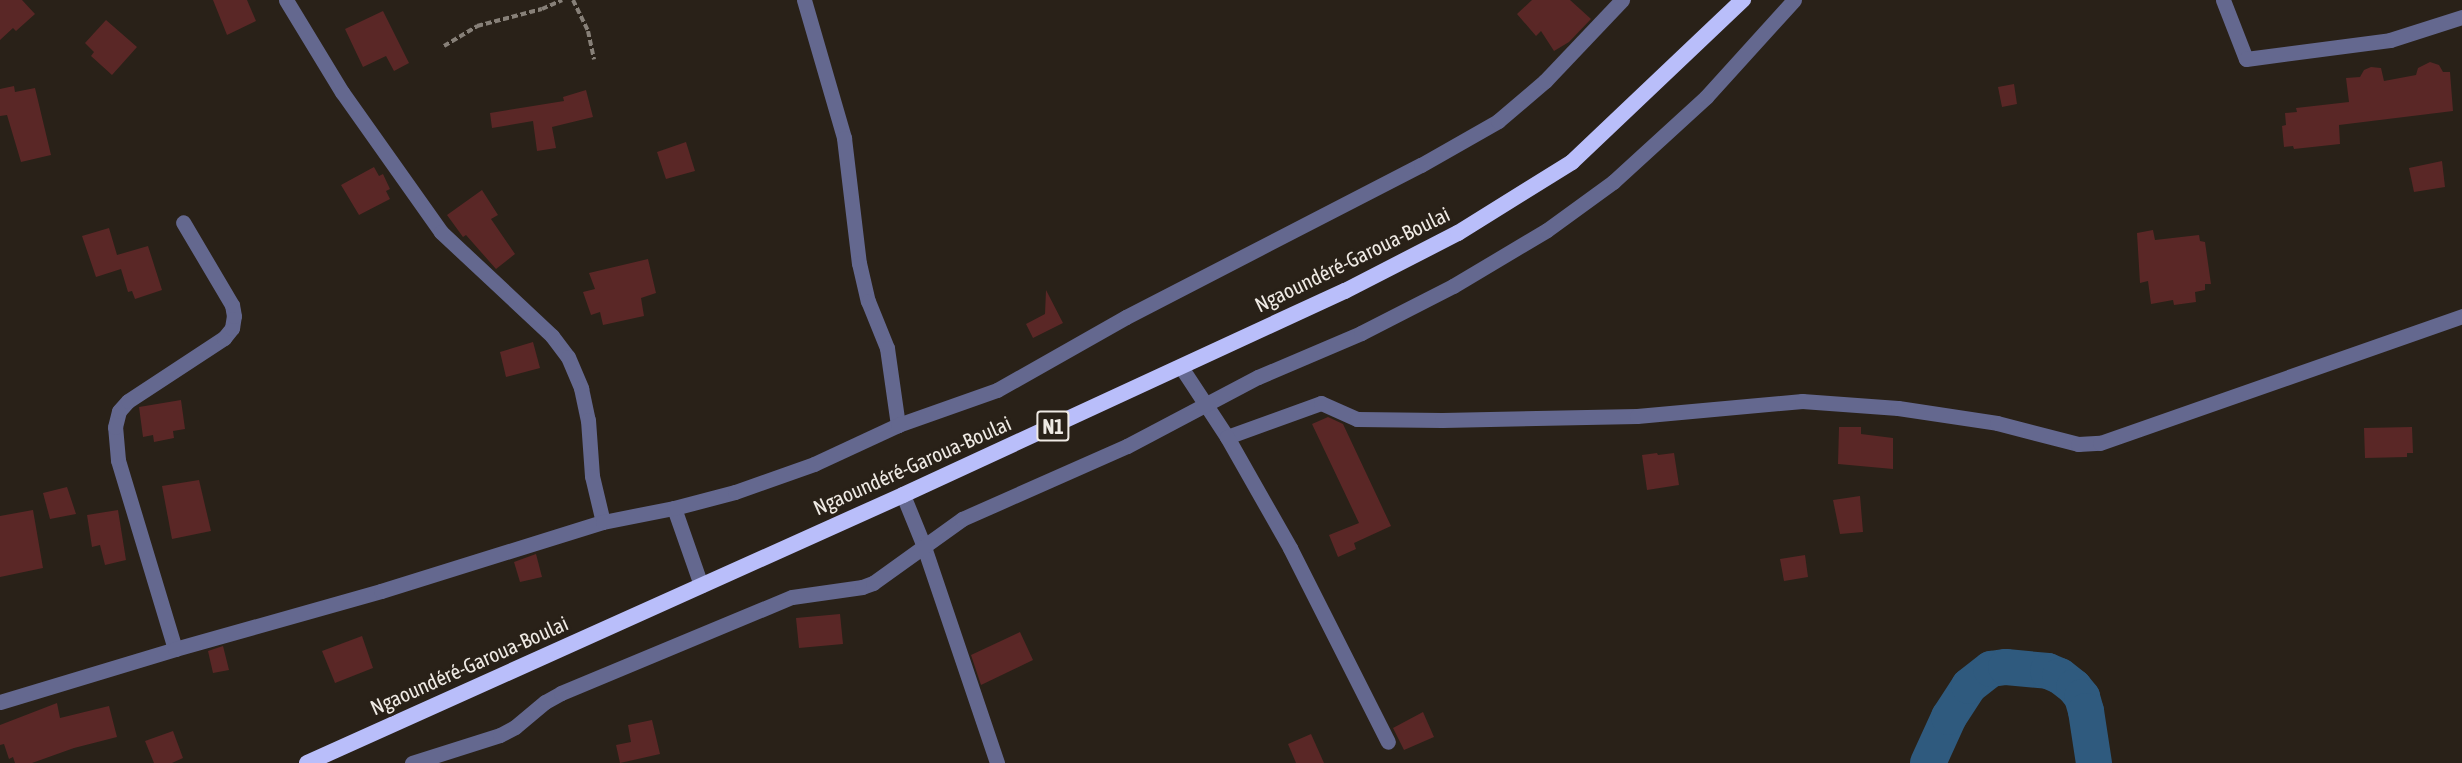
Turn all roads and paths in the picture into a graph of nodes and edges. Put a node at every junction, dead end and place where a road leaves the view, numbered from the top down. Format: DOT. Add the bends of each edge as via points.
graph roads {
  1 [pos="286,0"];
  2 [pos="562,0"];
  3 [pos="573,0"];
  4 [pos="804,0"];
  5 [pos="1622,0"];
  6 [pos="1743,0"];
  7 [pos="1794,0"];
  8 [pos="2223,0"];
  9 [pos="2462,16"];
  10 [pos="444,46"];
  11 [pos="594,59"];
  12 [pos="183,222"];
  13 [pos="2462,316"];
  14 [pos="1181,367"];
  15 [pos="1207,404"];
  16 [pos="898,425"];
  17 [pos="1227,437"];
  18 [pos="903,495"];
  19 [pos="674,508"];
  20 [pos="603,522"];
  21 [pos="923,544"];
  22 [pos="701,585"];
  23 [pos="175,649"];
  24 [pos="0,702"];
  25 [pos="1388,742"];
  26 [pos="306,763"];
  27 [pos="412,763"];
  28 [pos="997,763"];
  1 -- 20 [label="street" via="342,92 441,232 552,336 568,357 581,388 592,476"];
  2 -- 10 [label="path" via="543,9 477,26"];
  3 -- 11 [label="path" via="588,31"];
  4 -- 16 [label="street" via="844,138 859,263 868,301 887,348"];
  5 -- 16 [label="street" via="1545,81 1498,121 1421,165 1126,317 997,390"];
  6 -- 14 [label="highway, Ngaoundéré-Garoua-Boulai / N1" via="1572,162 1458,233 1345,291"];
  7 -- 15 [label="street" via="1706,97 1613,182 1547,230 1453,286"];
  8 -- 9 [label="street" via="2246,59 2391,40"];
  12 -- 23 [label="street" via="232,304 232,328 224,338 128,400 119,411 115,427 118,460"];
  13 -- 17 [label="street" via="2100,443 2078,444 1997,423 1898,408 1802,401 1637,416 1442,420 1357,419 1321,403"];
  14 -- 15 [label="street"];
  14 -- 18 [label="highway, Ngaoundéré-Garoua-Boulai / N1"];
  15 -- 17 [label="street"];
  15 -- 21 [label="street" via="1127,446 962,519"];
  16 -- 19 [label="street" via="814,464 735,492"];
  17 -- 25 [label="street" via="1290,548"];
  18 -- 21 [label="street"];
  18 -- 22 [label="highway, Ngaoundéré-Garoua-Boulai / N1"];
  19 -- 20 [label="street"];
  19 -- 22 [label="street"];
  20 -- 23 [label="street"];
  21 -- 27 [label="street" via="873,583 792,597 561,693 500,735"];
  21 -- 28 [label="street"];
  22 -- 26 [label="highway, Ngaoundéré-Garoua-Boulai / N1"];
  23 -- 24 [label="street"];
}
